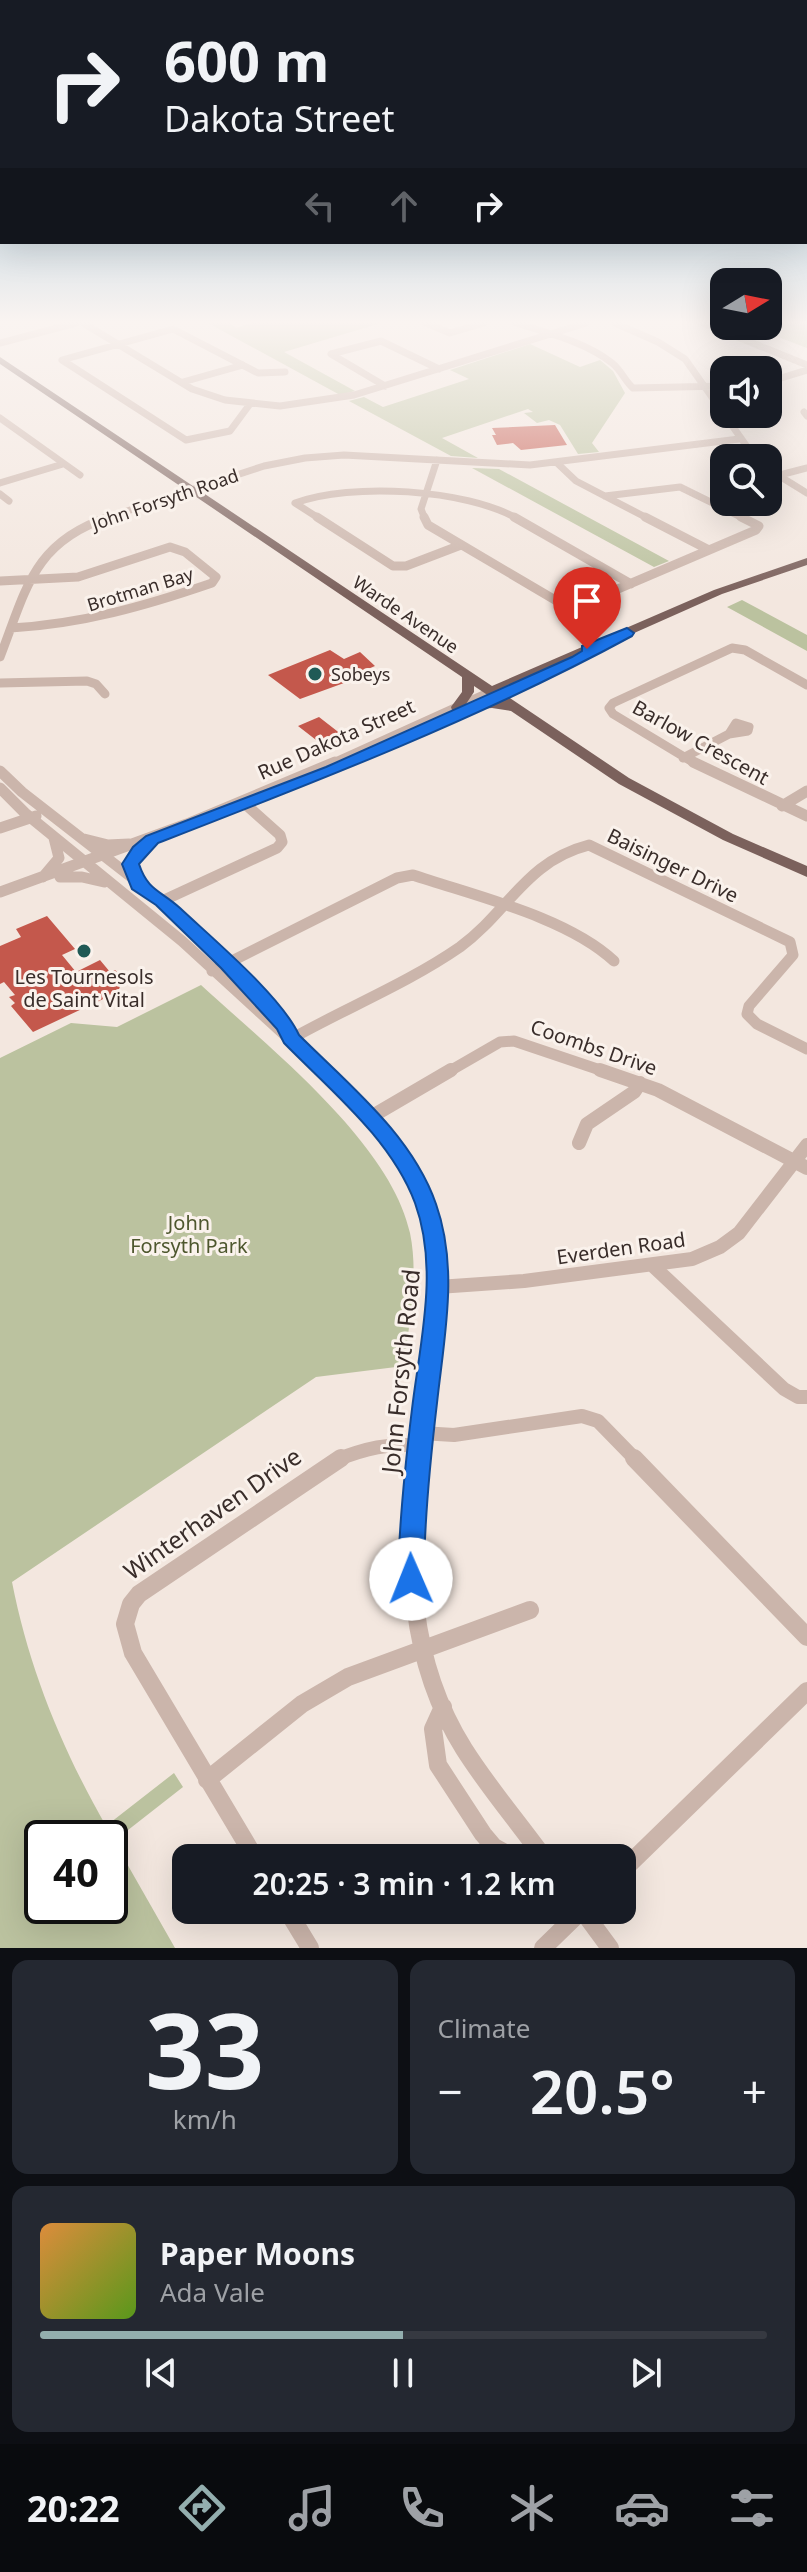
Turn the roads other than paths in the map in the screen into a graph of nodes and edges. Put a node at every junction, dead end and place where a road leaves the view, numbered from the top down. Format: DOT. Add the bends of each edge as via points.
graph roads {
  1 [pos="79,414"];
  2 [pos="145,414"];
  3 [pos="243,414"];
  4 [pos="723,414"];
  5 [pos="0,418"];
  6 [pos="739,439"];
  7 [pos="743,444"];
  8 [pos="437,460"];
  9 [pos="556,462"];
  10 [pos="63,464"];
  11 [pos="807,468"];
  12 [pos="782,474"];
  13 [pos="80,475"];
  14 [pos="782,479"];
  15 [pos="0,483"];
  16 [pos="190,490"];
  17 [pos="807,493"];
  18 [pos="0,494"];
  19 [pos="605,496"];
  20 [pos="425,497"];
  21 [pos="9,501"];
  22 [pos="461,545"];
  23 [pos="709,550"];
  24 [pos="807,551"];
  25 [pos="807,561"];
  26 [pos="0,581"];
  27 [pos="29,581"];
  28 [pos="631,584"];
  29 [pos="729,587"];
  30 [pos="11,628"];
  31 [pos="0,657"];
  32 [pos="468,677"];
  33 [pos="520,682"];
  34 [pos="0,683"];
  35 [pos="807,685"];
  36 [pos="105,694"];
  37 [pos="492,694"];
  38 [pos="464,707"];
  39 [pos="516,710"];
  40 [pos="729,734"];
  41 [pos="683,758"];
  42 [pos="0,771"];
  43 [pos="0,788"];
  44 [pos="807,791"];
  45 [pos="244,803"];
  46 [pos="782,806"];
  47 [pos="35,816"];
  48 [pos="807,816"];
  49 [pos="0,828"];
  50 [pos="53,836"];
  51 [pos="79,838"];
  52 [pos="152,839"];
  53 [pos="103,858"];
  54 [pos="87,863"];
  55 [pos="807,872"];
  56 [pos="40,879"];
  57 [pos="138,885"];
  58 [pos="115,886"];
  59 [pos="0,892"];
  60 [pos="162,901"];
  61 [pos="503,904"];
  62 [pos="614,961"];
  63 [pos="228,963"];
  64 [pos="212,971"];
  65 [pos="291,1039"];
  66 [pos="807,1049"];
  67 [pos="640,1083"];
  68 [pos="369,1118"];
  69 [pos="579,1143"];
  70 [pos="807,1145"];
  71 [pos="801,1164"];
  72 [pos="652,1265"];
  73 [pos="438,1287"];
  74 [pos="807,1397"];
  75 [pos="420,1439"];
  76 [pos="530,1610"];
  77 [pos="807,1637"];
  78 [pos="423,1649"];
  79 [pos="807,1691"];
  80 [pos="443,1707"];
  81 [pos="207,1780"];
  82 [pos="246,1844"];
  83 [pos="491,1844"];
  84 [pos="534,1844"];
  85 [pos="636,1857"];
  86 [pos="295,1924"];
  87 [pos="568,1924"];
  88 [pos="592,1924"];
  89 [pos="310,1948"];
  90 [pos="543,1948"];
  91 [pos="610,1948"];
  1 -- 16 [label="main road, Warde Avenue"];
  2 -- 3 [label="street" via="183,439 230,431"];
  4 -- 6 [label="street"];
  5 -- 10 [label="street"];
  6 -- 7 [label="street"];
  6 -- 9 [label="street, John Forsyth Road"];
  8 -- 9 [label="street, John Forsyth Road"];
  8 -- 16 [label="street, John Forsyth Road" via="316,456"];
  8 -- 20 [label="street"];
  9 -- 19 [label="street" via="570,477"];
  10 -- 13 [label="street"];
  10 -- 15 [label="street"];
  11 -- 12 [label="street"];
  14 -- 17 [label="street"];
  16 -- 27 [label="street, John Forsyth Road" via="78,530 41,559"];
  16 -- 32 [label="main road, Warde Avenue"];
  18 -- 21 [label="street"];
  19 -- 23 [label="street"];
  19 -- 23 [label="street" via="680,487 758,524 756,530"];
  20 -- 22 [label="street" via="424,520"];
  20 -- 22 [label="street" via="348,492 295,503 393,566"];
  20 -- 28 [label="street" via="498,508"];
  22 -- 28 [label="street" via="567,607"];
  23 -- 28 [label="street"];
  24 -- 29 [label="main road"];
  25 -- 29 [label="main road"];
  26 -- 27 [label="street"];
  27 -- 30 [label="street, John Forsyth Road"];
  27 -- 30 [label="street, Brotman Bay" via="78,577 170,547 185,552 216,577 212,583 111,617"];
  29 -- 33 [label="main road"];
  30 -- 31 [label="street, John Forsyth Road"];
  32 -- 33 [label="main road"];
  32 -- 37 [label="main road, Warde Avenue"];
  32 -- 38 [label="main road"];
  33 -- 37 [label="main road"];
  33 -- 39 [label="main road"];
  34 -- 36 [label="street" via="87,681"];
  35 -- 41 [label="street, Barlow Crescent" via="745,650 730,648 610,706 611,713"];
  37 -- 38 [label="street, Rue Dakota Street"];
  37 -- 39 [label="main road, Warde Avenue"];
  38 -- 39 [label="main road" via="492,704"];
  38 -- 45 [label="street, Rue Dakota Street" via="281,792"];
  39 -- 55 [label="main road, Warde Avenue" via="658,802"];
  40 -- 41 [label="street"];
  41 -- 46 [label="street, Barlow Crescent"];
  42 -- 51 [label="street, John Forsyth Road"];
  43 -- 47 [label="street, John Forsyth Road"];
  44 -- 46 [label="street"];
  45 -- 52 [label="street, Rue Dakota Street"];
  45 -- 60 [label="street" via="280,835 277,848"];
  46 -- 48 [label="street, Barlow Crescent"];
  47 -- 49 [label="street"];
  47 -- 50 [label="street, John Forsyth Road"];
  50 -- 54 [label="street, John Forsyth Road"];
  50 -- 56 [label="street" via="59,858"];
  51 -- 52 [label="street" via="110,845"];
  51 -- 53 [label="street, John Forsyth Road"];
  52 -- 53 [label="street"];
  52 -- 57 [label="street" via="131,864"];
  53 -- 54 [label="street"];
  53 -- 57 [label="street, John Forsyth Road"];
  54 -- 56 [label="street"];
  54 -- 58 [label="street, John Forsyth Road"];
  56 -- 58 [label="street" via="82,877"];
  56 -- 59 [label="street"];
  57 -- 60 [label="street, John Forsyth Road"];
  58 -- 64 [label="street, John Forsyth Road"];
  60 -- 63 [label="street, John Forsyth Road"];
  61 -- 62 [label="street" via="596,944"];
  61 -- 63 [label="street" via="423,877 404,876"];
  61 -- 65 [label="street, Baisinger Drive" via="478,933 445,956"];
  61 -- 66 [label="street, Baisinger Drive" via="548,861 581,846 596,846 790,942 793,955 747,1014"];
  63 -- 64 [label="street"];
  63 -- 65 [label="street, John Forsyth Road" via="285,1025"];
  64 -- 65 [label="street, John Forsyth Road"];
  65 -- 68 [label="street, John Forsyth Road"];
  67 -- 68 [label="street, Coombs Drive" via="507,1040"];
  67 -- 69 [label="street" via="587,1124"];
  67 -- 71 [label="street, Coombs Drive"];
  68 -- 73 [label="street, John Forsyth Road" via="398,1153 425,1203 436,1247"];
  70 -- 71 [label="street, Everden Road"];
  71 -- 72 [label="street, Everden Road" via="727,1243 692,1259"];
  72 -- 73 [label="street, Everden Road"];
  72 -- 74 [label="street" via="784,1389"];
  73 -- 75 [label="street, John Forsyth Road"];
  75 -- 77 [label="street" via="582,1416 598,1421"];
  75 -- 78 [label="street, John Forsyth Road" via="409,1563"];
  75 -- 81 [label="street, Winterhaven Drive" via="366,1448 330,1463 139,1594 125,1611 128,1642 143,1674"];
  76 -- 78 [label="street"];
  78 -- 80 [label="street, John Forsyth Road"];
  78 -- 81 [label="street" via="369,1667 325,1690"];
  79 -- 85 [label="street"];
  80 -- 83 [label="street, John Forsyth Road" via="433,1729 438,1765"];
  80 -- 84 [label="street, John Forsyth Road" via="464,1748"];
  81 -- 82 [label="street, Winterhaven Drive"];
  86 -- 89 [label="street"];
  87 -- 90 [label="street"];
  88 -- 91 [label="street"];
}
